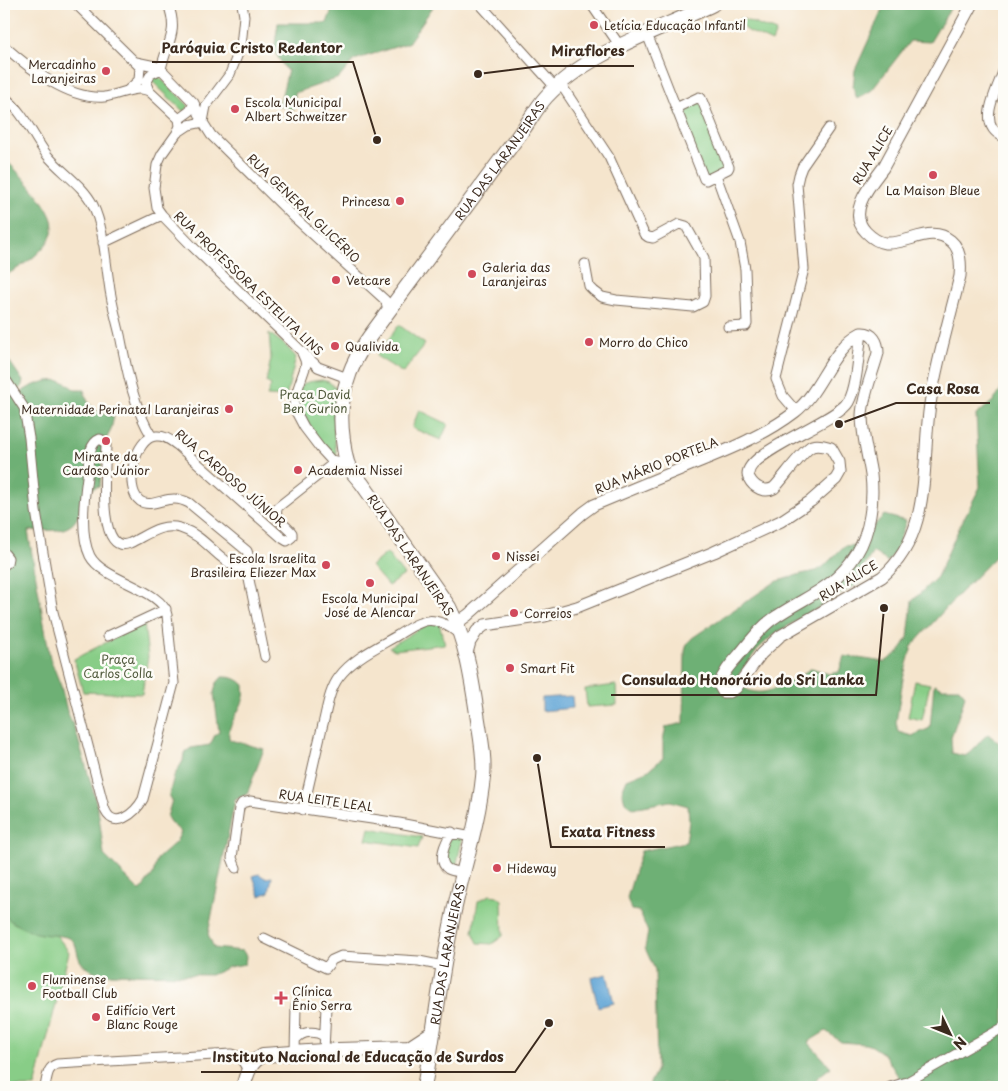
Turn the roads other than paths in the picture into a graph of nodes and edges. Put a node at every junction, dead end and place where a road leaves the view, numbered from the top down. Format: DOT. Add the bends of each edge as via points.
graph roads {
  1 [pos="76,4"];
  2 [pos="168,4"];
  3 [pos="242,4"];
  4 [pos="480,4"];
  5 [pos="591,4"];
  6 [pos="712,4"];
  7 [pos="972,4"];
  8 [pos="647,34"];
  9 [pos="4,46"];
  10 [pos="620,46"];
  11 [pos="136,62"];
  12 [pos="161,69"];
  13 [pos="1004,70"];
  14 [pos="558,85"];
  15 [pos="149,90"];
  16 [pos="125,92"];
  17 [pos="4,97"];
  18 [pos="194,103"];
  19 [pos="676,108"];
  20 [pos="180,119"];
  21 [pos="203,122"];
  22 [pos="829,128"];
  23 [pos="177,133"];
  24 [pos="1004,136"];
  25 [pos="716,175"];
  26 [pos="162,215"];
  27 [pos="103,242"];
  28 [pos="585,264"];
  29 [pos="389,311"];
  30 [pos="728,326"];
  31 [pos="861,333"];
  32 [pos="299,349"];
  33 [pos="836,358"];
  34 [pos="352,367"];
  35 [pos="856,371"];
  36 [pos="335,372"];
  37 [pos="4,377"];
  38 [pos="346,382"];
  39 [pos="796,411"];
  40 [pos="152,436"];
  41 [pos="347,462"];
  42 [pos="331,463"];
  43 [pos="4,553"];
  44 [pos="4,565"];
  45 [pos="246,565"];
  46 [pos="478,607"];
  47 [pos="166,609"];
  48 [pos="485,625"];
  49 [pos="459,629"];
  50 [pos="108,636"];
  51 [pos="467,653"];
  52 [pos="265,657"];
  53 [pos="304,810"];
  54 [pos="452,832"];
  55 [pos="472,837"];
  56 [pos="236,868"];
  57 [pos="464,873"];
  58 [pos="264,938"];
  59 [pos="443,966"];
  60 [pos="296,1006"];
  61 [pos="326,1007"];
  62 [pos="1004,1027"];
  63 [pos="432,1033"];
  64 [pos="324,1036"];
  65 [pos="296,1039"];
  66 [pos="409,1048"];
  67 [pos="324,1051"];
  68 [pos="296,1053"];
  69 [pos="429,1060"];
  70 [pos="248,1070"];
  71 [pos="45,1087"];
  72 [pos="242,1087"];
  73 [pos="424,1087"];
  74 [pos="890,1087"];
  1 -- 11 [label="street"];
  2 -- 12 [label="street" via="173,32"];
  3 -- 21 [label="street" via="241,46 230,74 206,106"];
  4 -- 14 [label="street"];
  5 -- 10 [label="street"];
  6 -- 8 [label="main road, RUA DAS LARANJEIRAS"];
  7 -- 31 [label="street, RUA ALICE" via="883,168 861,200 858,212 863,229 873,239 885,243 940,234 954,243 961,265 931,400 924,494 916,522 905,551 893,568 780,636 761,654 736,688 723,692 719,685 724,674 743,650 776,617 840,576 858,552 866,533 871,476 862,415 878,345 870,334"];
  8 -- 10 [label="main road, RUA DAS LARANJEIRAS"];
  8 -- 19 [label="street"];
  9 -- 16 [label="street" via="40,75 75,93 107,97"];
  10 -- 14 [label="main road, RUA DAS LARANJEIRAS" via="571,73"];
  11 -- 12 [label="street"];
  11 -- 16 [label="street" via="140,68 138,80"];
  12 -- 15 [label="street" via="148,78"];
  12 -- 18 [label="street, RUA GENERAL GLICÉRIO"];
  13 -- 24 [label="street" via="988,122 999,135"];
  14 -- 28 [label="street" via="609,157 644,234 652,238 679,224 686,226 704,258 706,296 703,302 692,307 602,297 589,286"];
  14 -- 29 [label="main road, RUA DAS LARANJEIRAS" via="544,98"];
  15 -- 16 [label="street"];
  15 -- 20 [label="street"];
  17 -- 27 [label="street" via="21,113 47,155 86,194 93,205"];
  18 -- 20 [label="street"];
  18 -- 21 [label="street, RUA GENERAL GLICÉRIO"];
  19 -- 25 [label="street" via="704,179"];
  19 -- 25 [label="street" via="701,98 729,167"];
  20 -- 23 [label="street, RUA PROFESSORA ESTELITA LINS"];
  21 -- 23 [label="street"];
  21 -- 29 [label="street, RUA GENERAL GLICÉRIO" via="211,135 296,219 385,300"];
  22 -- 39 [label="street" via="802,167 797,184 804,269 776,379 783,396"];
  23 -- 26 [label="street, RUA PROFESSORA ESTELITA LINS" via="162,154 154,176 155,200"];
  25 -- 30 [label="street" via="740,242 745,268 747,325"];
  26 -- 27 [label="street"];
  26 -- 32 [label="street, RUA PROFESSORA ESTELITA LINS"];
  27 -- 40 [label="street" via="126,368 138,408"];
  29 -- 34 [label="main road, RUA DAS LARANJEIRAS" via="359,351"];
  31 -- 33 [label="street, RUA MÁRIO PORTELA"];
  31 -- 35 [label="street"];
  32 -- 36 [label="street, RUA PROFESSORA ESTELITA LINS" via="318,367"];
  32 -- 42 [label="street" via="306,365 294,400 295,410"];
  33 -- 35 [label="street" via="847,359"];
  33 -- 39 [label="street, RUA MÁRIO PORTELA"];
  34 -- 36 [label="street"];
  34 -- 38 [label="main road, RUA DAS LARANJEIRAS"];
  35 -- 48 [label="street" via="848,402 839,411 766,452 748,470 750,481 763,491 769,490 813,446 831,448 840,472 811,501 781,521 729,545 577,607 545,616"];
  36 -- 38 [label="street, RUA PROFESSORA ESTELITA LINS"];
  37 -- 47 [label="street" via="24,408 36,511 53,612 104,807 113,819 132,814 143,799 174,683"];
  38 -- 41 [label="main road, RUA DAS LARANJEIRAS" via="340,410"];
  39 -- 46 [label="street, RUA MÁRIO PORTELA" via="749,440 594,505"];
  40 -- 42 [label="street, RUA CARDOSO JÚNIOR" via="163,436 177,445 287,540 292,534 277,518 277,509"];
  40 -- 45 [label="street" via="133,462 132,488 136,498 146,504 173,499 189,503 247,551"];
  41 -- 42 [label="street"];
  41 -- 49 [label="main road, RUA DAS LARANJEIRAS" via="449,607"];
  43 -- 44 [label="street" via="8,561"];
  45 -- 47 [label="street" via="238,568 232,565 202,539 177,528 155,530 126,544 114,541 109,533 106,506 106,444 103,439 97,440 91,450 84,507 90,556 102,569 159,601"];
  45 -- 52 [label="street"];
  46 -- 48 [label="street" via="475,616"];
  46 -- 49 [label="street, RUA MÁRIO PORTELA"];
  47 -- 50 [label="street"];
  48 -- 51 [label="street" via="477,631"];
  49 -- 51 [label="main road, RUA DAS LARANJEIRAS"];
  49 -- 53 [label="street" via="438,620 422,622 342,673 328,702"];
  51 -- 55 [label="main road, RUA DAS LARANJEIRAS" via="484,771"];
  53 -- 54 [label="street, RUA LEITE LEAL"];
  53 -- 56 [label="street, RUA LEITE LEAL" via="250,801 242,804 232,858"];
  54 -- 55 [label="street, RUA LEITE LEAL"];
  54 -- 57 [label="street" via="444,848 444,864 449,869"];
  55 -- 57 [label="main road, RUA DAS LARANJEIRAS"];
  57 -- 59 [label="main road, RUA DAS LARANJEIRAS"];
  58 -- 59 [label="street" via="326,968 341,956 419,961"];
  59 -- 63 [label="main road, RUA DAS LARANJEIRAS"];
  60 -- 65 [label="street"];
  61 -- 64 [label="street"];
  62 -- 74 [label="street" via="901,1085"];
  63 -- 66 [label="main road"];
  63 -- 69 [label="main road, RUA DAS LARANJEIRAS"];
  64 -- 65 [label="street" via="306,1032"];
  64 -- 67 [label="street"];
  65 -- 68 [label="street"];
  66 -- 67 [label="main road"];
  66 -- 69 [label="main road"];
  67 -- 68 [label="main road"];
  68 -- 70 [label="main road" via="266,1054"];
  69 -- 73 [label="main road, RUA DAS LARANJEIRAS"];
  70 -- 71 [label="street" via="240,1057 232,1054 57,1064 52,1066"];
  70 -- 72 [label="main road"];
}
